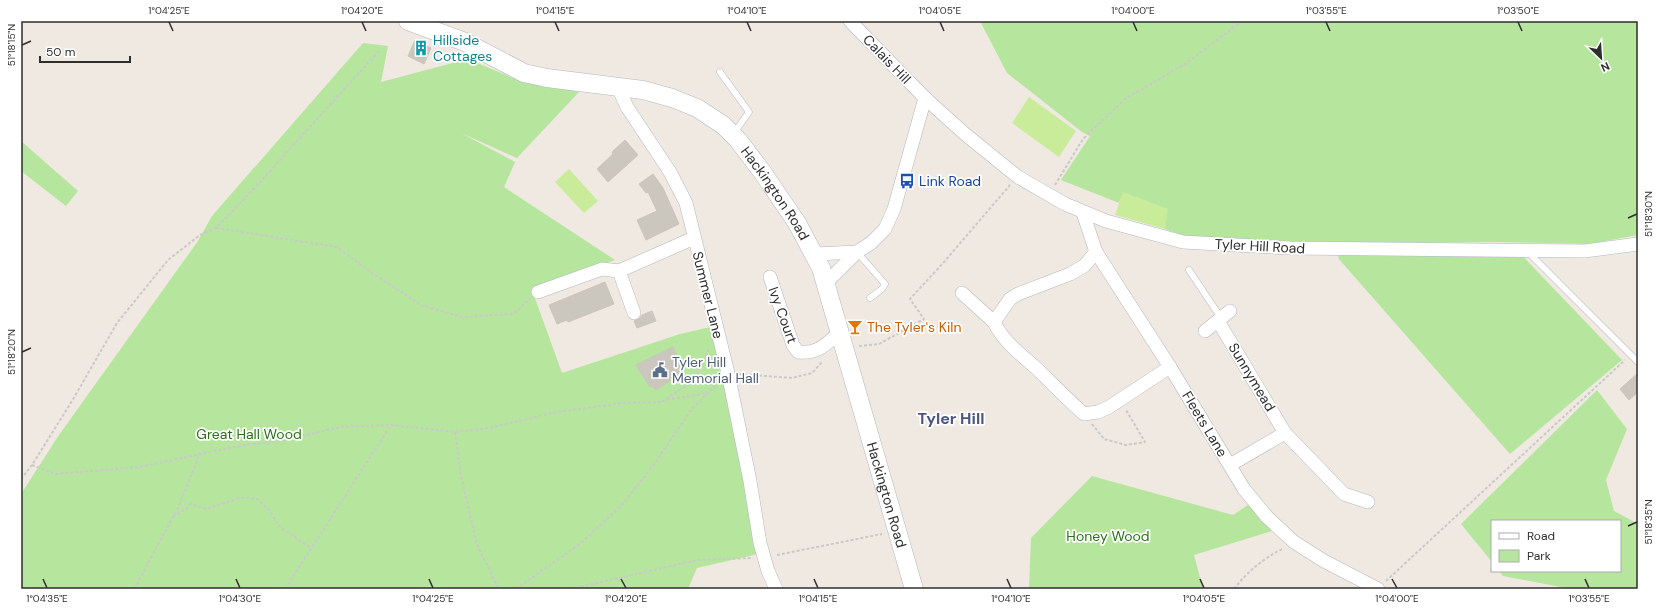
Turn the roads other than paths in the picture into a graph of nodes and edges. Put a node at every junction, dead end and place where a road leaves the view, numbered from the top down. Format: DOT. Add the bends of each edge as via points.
graph roads {
  1 [pos="850,21"];
  2 [pos="411,22"];
  3 [pos="720,72"];
  4 [pos="618,87"];
  5 [pos="925,98"];
  6 [pos="733,135"];
  7 [pos="1083,213"];
  8 [pos="694,238"];
  9 [pos="1638,244"];
  10 [pos="1526,250"];
  11 [pos="857,252"];
  12 [pos="1096,252"];
  13 [pos="815,254"];
  14 [pos="1189,270"];
  15 [pos="619,271"];
  16 [pos="770,277"];
  17 [pos="825,281"];
  18 [pos="538,292"];
  19 [pos="962,293"];
  20 [pos="870,298"];
  21 [pos="634,313"];
  22 [pos="1223,317"];
  23 [pos="994,322"];
  24 [pos="1204,331"];
  25 [pos="839,333"];
  26 [pos="1638,362"];
  27 [pos="1170,367"];
  28 [pos="1286,433"];
  29 [pos="1230,466"];
  30 [pos="1368,502"];
  31 [pos="1381,586"];
  32 [pos="776,589"];
  33 [pos="914,589"];
  1 -- 5 [label="street, Calais Hill"];
  2 -- 4 [label="street, Hackington Road" via="465,42 524,73"];
  3 -- 6 [label="lane" via="749,112"];
  4 -- 6 [label="street, Hackington Road" via="643,90 697,108"];
  4 -- 8 [label="street, Summer Lane" via="627,107 673,178 686,203"];
  5 -- 7 [label="street, Tyler Hill Road" via="1018,177 1048,196"];
  5 -- 11 [label="street" via="894,209 885,229"];
  6 -- 13 [label="street, Hackington Road" via="767,179"];
  7 -- 10 [label="street, Tyler Hill Road" via="1184,242 1290,248"];
  7 -- 12 [label="street, Fleets Lane"];
  8 -- 15 [label="street"];
  8 -- 32 [label="street, Summer Lane" via="728,372 760,543"];
  9 -- 10 [label="street, Tyler Hill Road" via="1584,251"];
  10 -- 26 [label="lane"];
  11 -- 13 [label="street"];
  11 -- 17 [label="street"];
  11 -- 20 [label="lane" via="885,284"];
  12 -- 23 [label="street" via="1084,266 1070,274 1010,299"];
  12 -- 27 [label="street, Fleets Lane"];
  13 -- 17 [label="street, Hackington Road"];
  14 -- 22 [label="lane"];
  15 -- 18 [label="street" via="602,269"];
  15 -- 21 [label="street"];
  16 -- 25 [label="street, Ivy Court" via="793,345 798,352 808,353 820,349"];
  17 -- 25 [label="street, Hackington Road"];
  19 -- 23 [label="street"];
  22 -- 24 [label="street"];
  22 -- 28 [label="street, Sunnymead"];
  23 -- 27 [label="street" via="1011,347 1084,414 1098,412 1120,400"];
  25 -- 33 [label="street, Hackington Road"];
  27 -- 29 [label="street, Fleets Lane"];
  28 -- 29 [label="street"];
  28 -- 30 [label="street, Sunnymead" via="1344,494"];
  29 -- 31 [label="street, Fleets Lane" via="1244,489 1267,517 1294,542 1324,562"];
}
